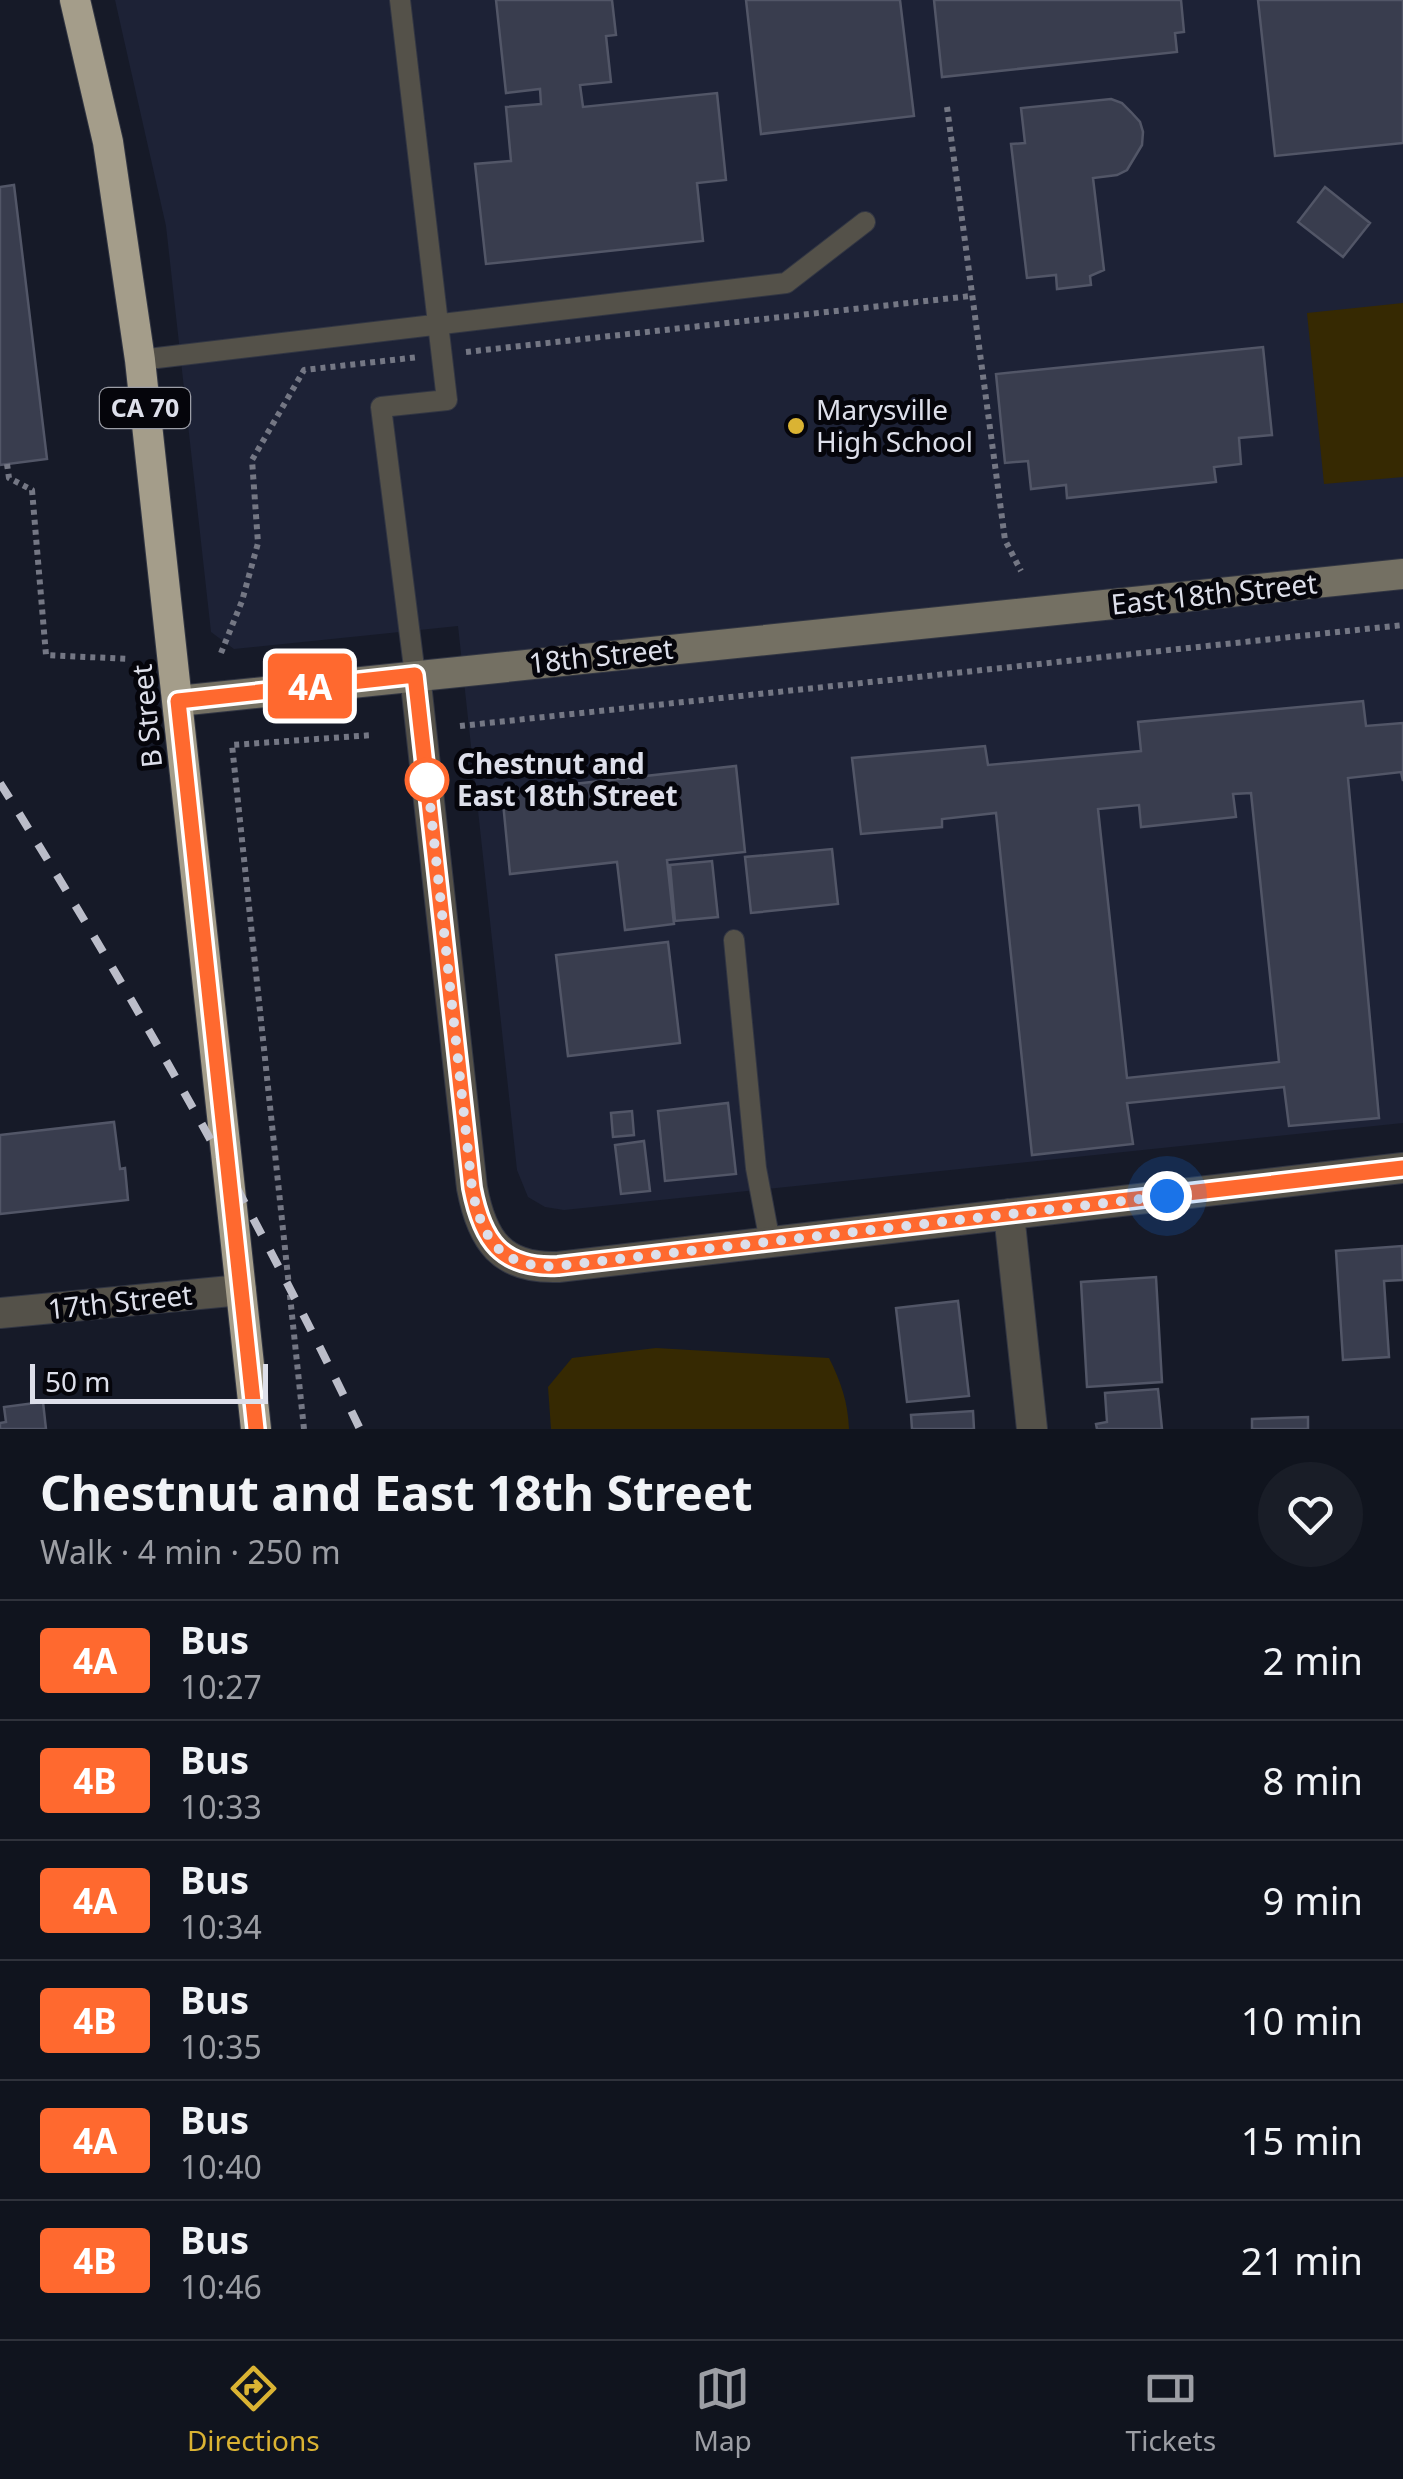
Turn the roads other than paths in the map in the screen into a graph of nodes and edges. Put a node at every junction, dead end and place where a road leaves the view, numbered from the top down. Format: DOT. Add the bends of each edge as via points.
graph roads {
  1 [pos="75,0"];
  2 [pos="400,0"];
  3 [pos="865,222"];
  4 [pos="436,326"];
  5 [pos="140,360"];
  6 [pos="1403,574"];
  7 [pos="1024,614"];
  8 [pos="415,675"];
  9 [pos="178,701"];
  10 [pos="734,940"];
  11 [pos="1403,1168"];
  12 [pos="1010,1214"];
  13 [pos="770,1242"];
  14 [pos="241,1290"];
  15 [pos="0,1314"];
  16 [pos="256,1429"];
  17 [pos="1032,1429"];
  1 -- 5 [label="highway, B Street / CA 70" via="108,142"];
  2 -- 4 [label="lane"];
  3 -- 4 [label="lane" via="786,283"];
  4 -- 5 [label="lane"];
  4 -- 8 [label="lane" via="447,400 381,407"];
  5 -- 9 [label="highway, B Street / CA 70"];
  6 -- 7 [label="street, East 18th Street"];
  7 -- 8 [label="street, 18th Street"];
  8 -- 9 [label="street, 18th Street"];
  8 -- 13 [label="street" via="472,1188 478,1220 494,1246 537,1268"];
  9 -- 14 [label="highway, B Street / CA 70"];
  10 -- 13 [label="lane" via="756,1168"];
  11 -- 12 [label="street"];
  12 -- 13 [label="street"];
  12 -- 17 [label="street"];
  14 -- 15 [label="street, 17th Street"];
  14 -- 16 [label="highway, B Street / CA 70"];
}
